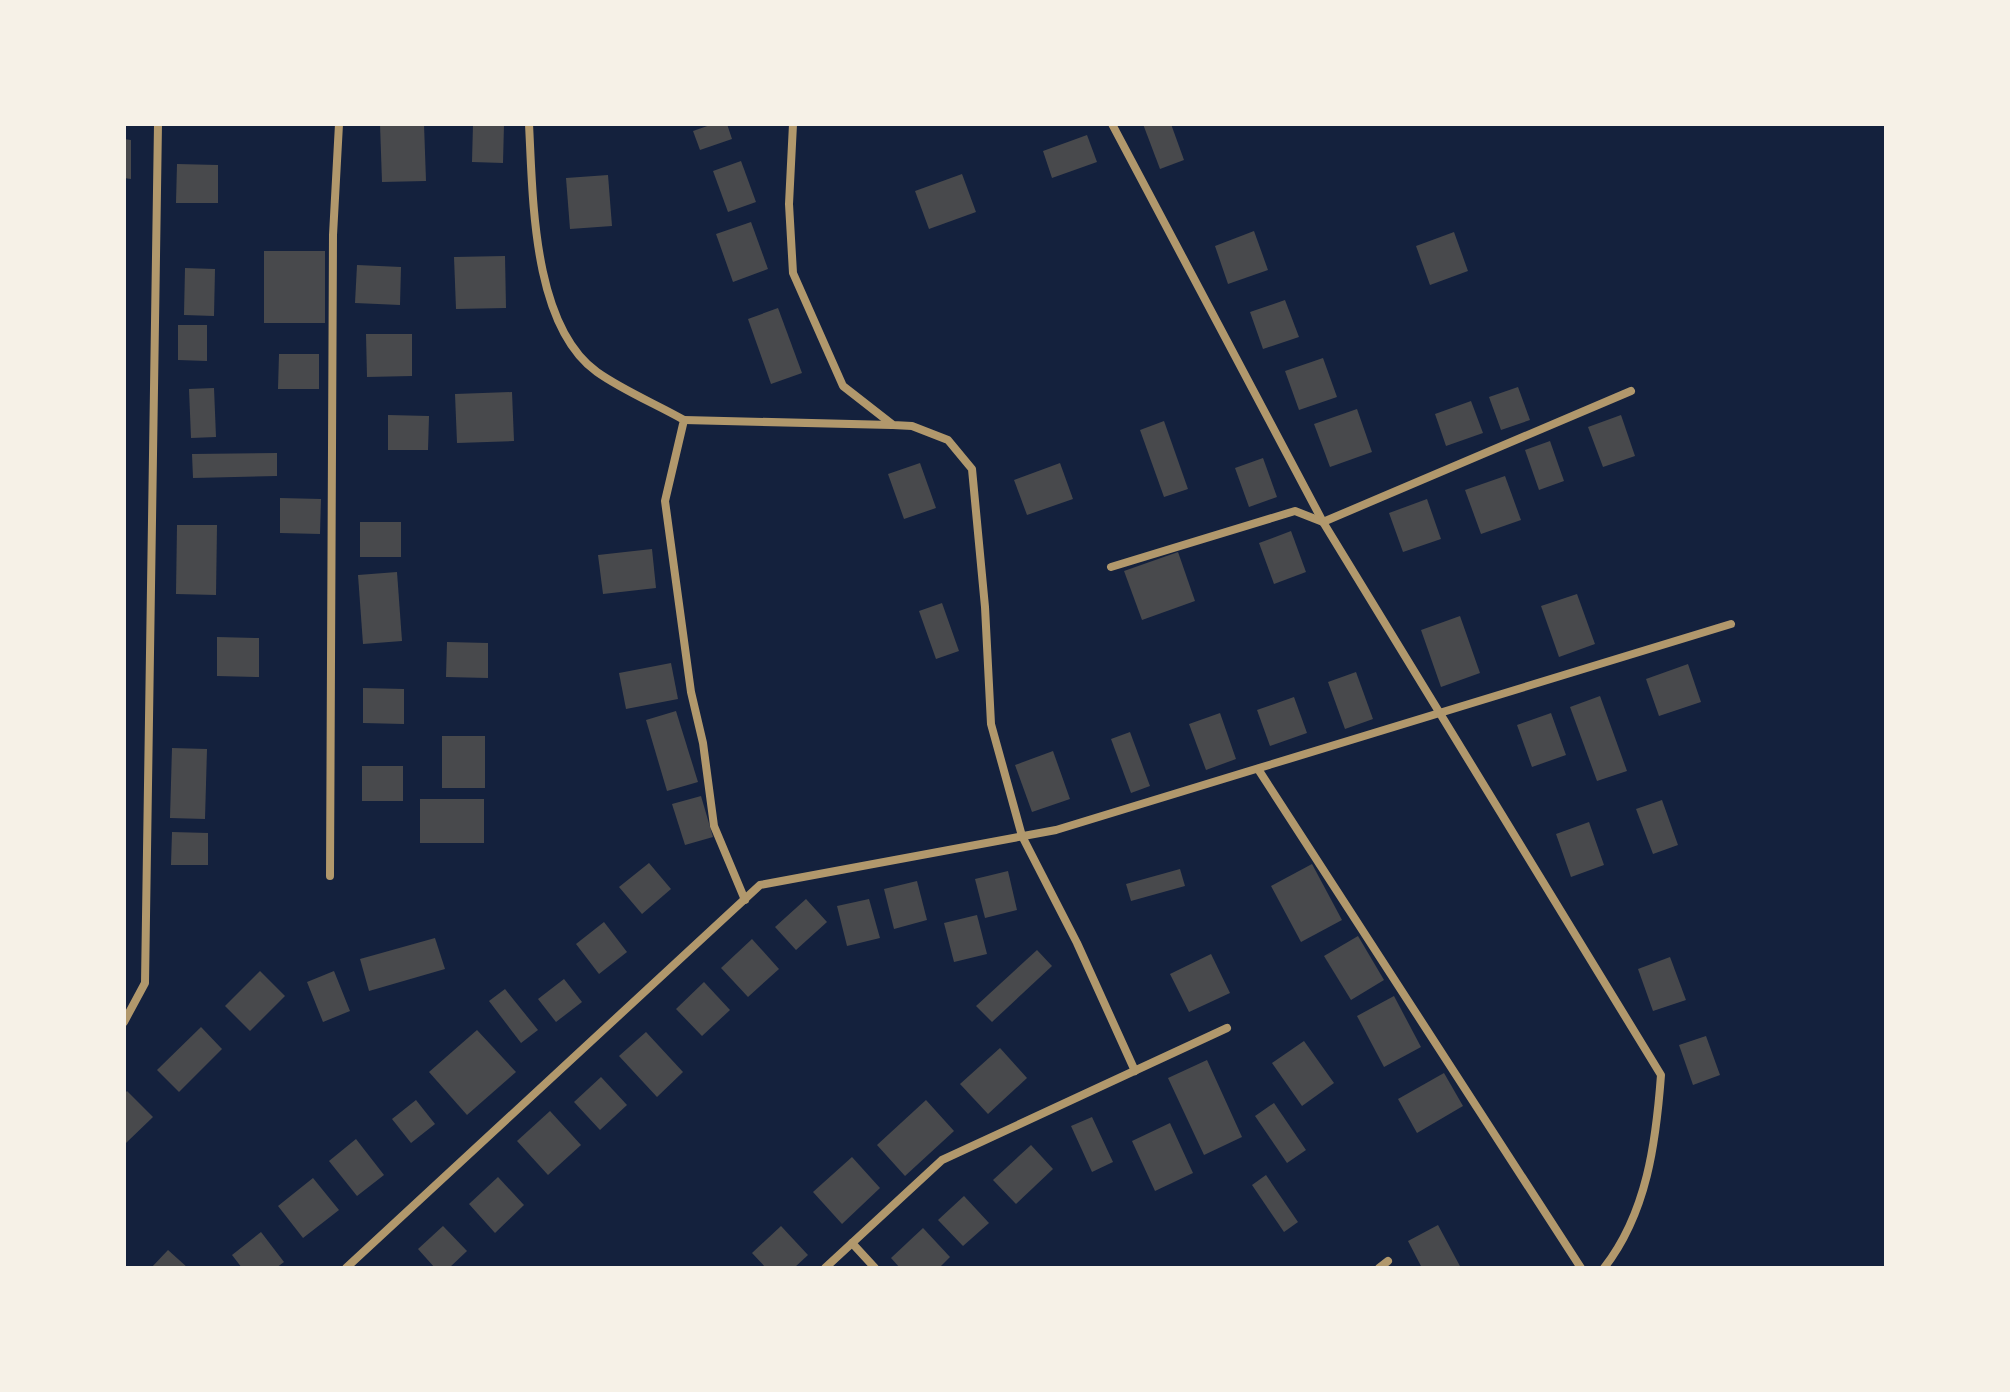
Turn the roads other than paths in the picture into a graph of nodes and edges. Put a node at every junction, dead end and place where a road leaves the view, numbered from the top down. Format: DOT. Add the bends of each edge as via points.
graph roads {
  1 [pos="158,124"];
  2 [pos="339,124"];
  3 [pos="529,124"];
  4 [pos="793,124"];
  5 [pos="1112,124"];
  6 [pos="1631,391"];
  7 [pos="684,420"];
  8 [pos="893,425"];
  9 [pos="1323,522"];
  10 [pos="1111,567"];
  11 [pos="1731,624"];
  12 [pos="1439,713"];
  13 [pos="1258,769"];
  14 [pos="1022,836"];
  15 [pos="330,876"];
  16 [pos="745,900"];
  17 [pos="124,1022"];
  18 [pos="1227,1028"];
  19 [pos="1135,1071"];
  20 [pos="852,1243"];
  21 [pos="1388,1261"];
  22 [pos="346,1268"];
  23 [pos="825,1268"];
  24 [pos="875,1268"];
  25 [pos="1379,1268"];
  26 [pos="1581,1268"];
  27 [pos="1604,1268"];
  1 -- 17 [label="street" via="145,983"];
  2 -- 15 [label="street" via="333,235"];
  3 -- 7 [label="street" via="543,267 561,331 596,371"];
  4 -- 8 [label="street" via="793,273 843,386"];
  5 -- 9 [label="street"];
  6 -- 9 [label="street"];
  7 -- 8 [label="street"];
  7 -- 16 [label="street" via="665,501 714,826"];
  8 -- 14 [label="street" via="912,426 948,440 972,469 991,724"];
  9 -- 10 [label="street" via="1295,511"];
  9 -- 12 [label="street"];
  11 -- 12 [label="street"];
  12 -- 13 [label="street"];
  12 -- 27 [label="street" via="1661,1075 1655,1149 1624,1242"];
  13 -- 14 [label="street"];
  13 -- 26 [label="street"];
  14 -- 16 [label="street" via="760,885"];
  14 -- 19 [label="street"];
  16 -- 22 [label="street"];
  18 -- 19 [label="street"];
  19 -- 20 [label="street" via="942,1160"];
  20 -- 23 [label="street"];
  20 -- 24 [label="street"];
  21 -- 25 [label="street"];
}
